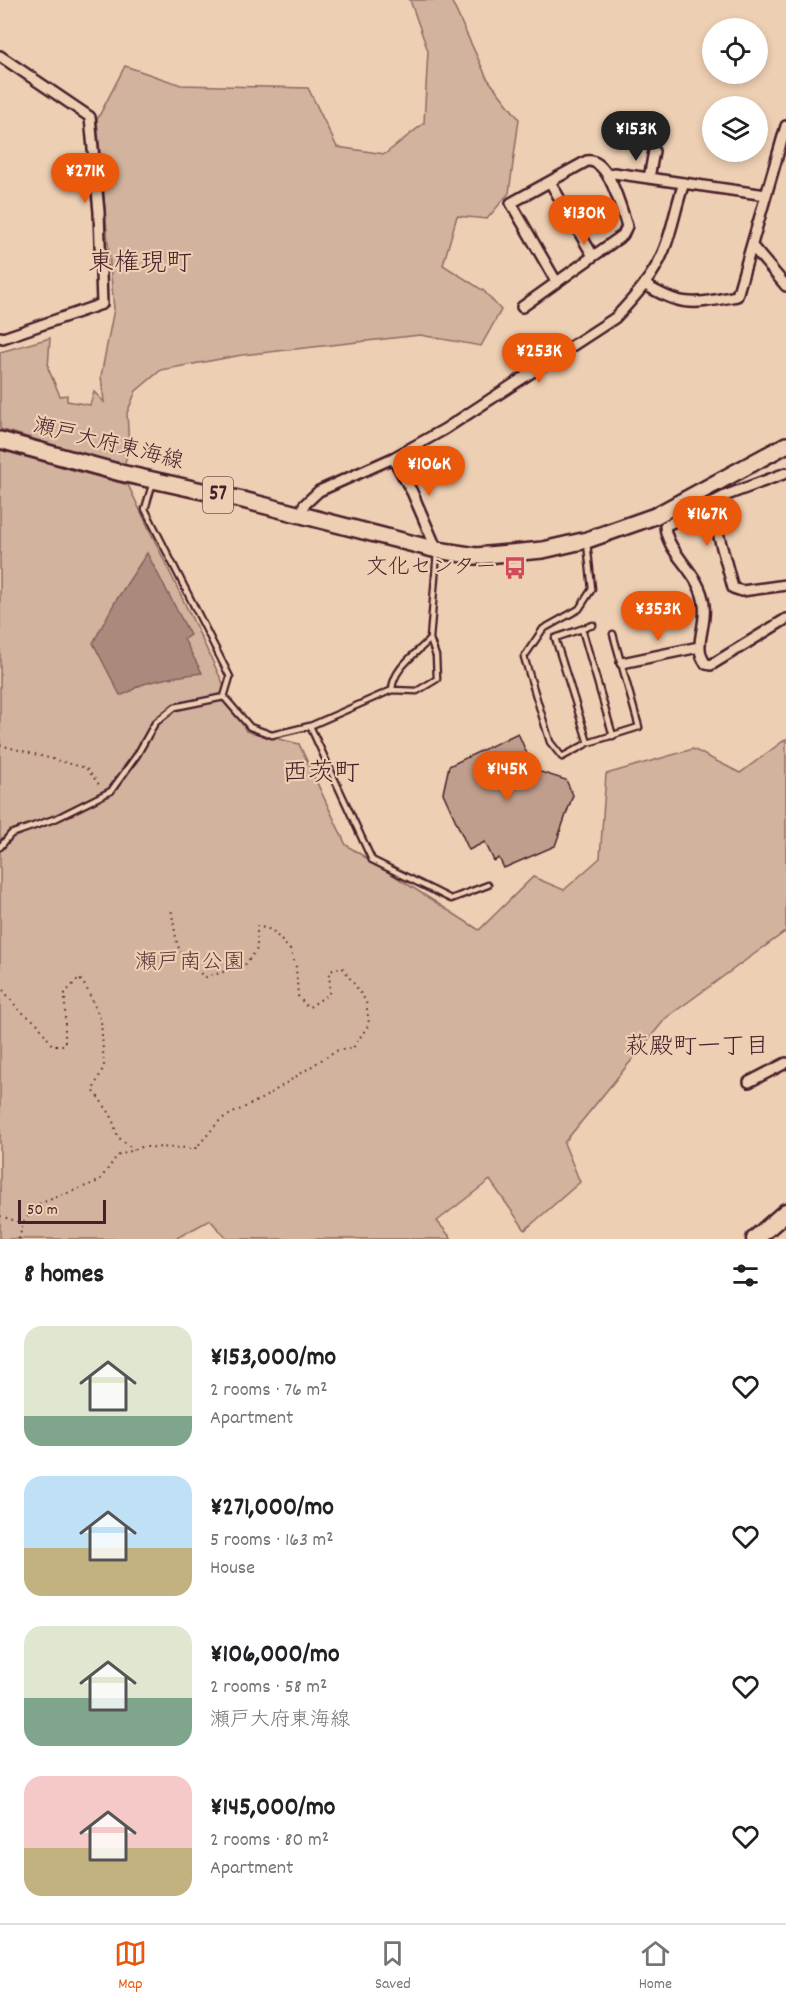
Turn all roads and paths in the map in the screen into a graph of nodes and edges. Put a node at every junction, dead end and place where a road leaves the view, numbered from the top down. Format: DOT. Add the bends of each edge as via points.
graph roads {
  1 [pos="0,56"];
  2 [pos="786,126"];
  3 [pos="654,151"];
  4 [pos="608,175"];
  5 [pos="649,178"];
  6 [pos="550,182"];
  7 [pos="684,183"];
  8 [pos="766,195"];
  9 [pos="752,246"];
  10 [pos="593,256"];
  11 [pos="557,283"];
  12 [pos="644,284"];
  13 [pos="786,286"];
  14 [pos="522,307"];
  15 [pos="0,337"];
  16 [pos="0,440"];
  17 [pos="786,446"];
  18 [pos="393,458"];
  19 [pos="786,473"];
  20 [pos="153,481"];
  21 [pos="710,504"];
  22 [pos="303,515"];
  23 [pos="587,540"];
  24 [pos="437,549"];
  25 [pos="786,585"];
  26 [pos="786,620"];
  27 [pos="593,626"];
  28 [pos="582,629"];
  29 [pos="613,634"];
  30 [pos="430,639"];
  31 [pos="699,647"];
  32 [pos="622,663"];
  33 [pos="392,690"];
  34 [pos="224,697"];
  35 [pos="310,726"];
  36 [pos="613,736"];
  37 [pos="588,743"];
  38 [pos="0,745"];
  39 [pos="99,797"];
  40 [pos="0,847"];
  41 [pos="488,885"];
  42 [pos="171,908"];
  43 [pos="3,990"];
  44 [pos="786,1063"];
  45 [pos="749,1082"];
  46 [pos="134,1150"];
  47 [pos="786,1213"];
  48 [pos="0,1216"];
  49 [pos="23,1223"];
  50 [pos="19,1239"];
  51 [pos="755,1239"];
  1 -- 15 [label="street" via="90,117 102,304"];
  2 -- 8 [label="street"];
  3 -- 5 [label="street"];
  4 -- 5 [label="street" via="614,172"];
  4 -- 6 [label="street" via="591,160"];
  4 -- 10 [label="street" via="627,230"];
  5 -- 7 [label="street"];
  6 -- 10 [label="street"];
  6 -- 11 [label="street" via="511,202"];
  7 -- 8 [label="street"];
  7 -- 12 [label="street" via="664,251"];
  8 -- 9 [label="street"];
  9 -- 12 [label="street" via="737,296 687,302 667,298"];
  9 -- 13 [label="street"];
  10 -- 11 [label="street"];
  11 -- 14 [label="street"];
  12 -- 18 [label="street" via="607,323 445,429"];
  16 -- 20 [label="main road, 瀬戸大府東海線 / 57"];
  17 -- 23 [label="main road, 瀬戸大府東海線 / 57" via="655,516"];
  18 -- 22 [label="street" via="319,491 304,505"];
  18 -- 24 [label="street"];
  19 -- 21 [label="street"];
  20 -- 22 [label="main road, 瀬戸大府東海線 / 57"];
  20 -- 34 [label="lane" via="145,509 230,677"];
  21 -- 25 [label="street" via="733,588 742,591"];
  21 -- 31 [label="street" via="664,526 666,538 697,580 704,603 705,622"];
  22 -- 24 [label="main road, 瀬戸大府東海線 / 57"];
  23 -- 24 [label="main road, 瀬戸大府東海線 / 57" via="543,550 476,556"];
  23 -- 37 [label="lane" via="592,589 579,609 543,629 524,657 550,742 562,757"];
  24 -- 30 [label="lane"];
  26 -- 31 [label="street" via="711,665 701,658"];
  27 -- 28 [label="lane"];
  28 -- 36 [label="lane"];
  28 -- 37 [label="lane" via="555,638"];
  29 -- 32 [label="lane"];
  30 -- 33 [label="lane" via="399,669"];
  30 -- 33 [label="lane" via="436,656 436,679 417,691"];
  31 -- 32 [label="street"];
  32 -- 36 [label="lane" via="639,727"];
  33 -- 35 [label="lane"];
  34 -- 35 [label="lane" via="249,727 272,735"];
  34 -- 39 [label="lane" via="175,707 155,723 111,791"];
  35 -- 41 [label="lane" via="372,860 451,899"];
  36 -- 37 [label="lane"];
  38 -- 39 [label="path" via="86,768 99,783"];
  39 -- 40 [label="lane" via="57,818 11,834"];
  42 -- 46 [label="path" via="177,944 187,965 206,977 244,966 257,949 257,926 272,930 290,950 298,996 308,1008 329,994 330,971 342,967 366,1001 369,1024 352,1048 335,1051 265,1097 221,1119 196,1148"];
  43 -- 46 [label="path" via="19,1010 38,1023 52,1045 64,1045 65,993 79,978 101,1020 104,1066 93,1090 111,1115 118,1137"];
  44 -- 45 [label="street"];
  46 -- 49 [label="path" via="117,1156 99,1181 36,1205"];
  47 -- 51 [label="highway"];
  48 -- 49 [label="path"];
  49 -- 50 [label="path"];
}
